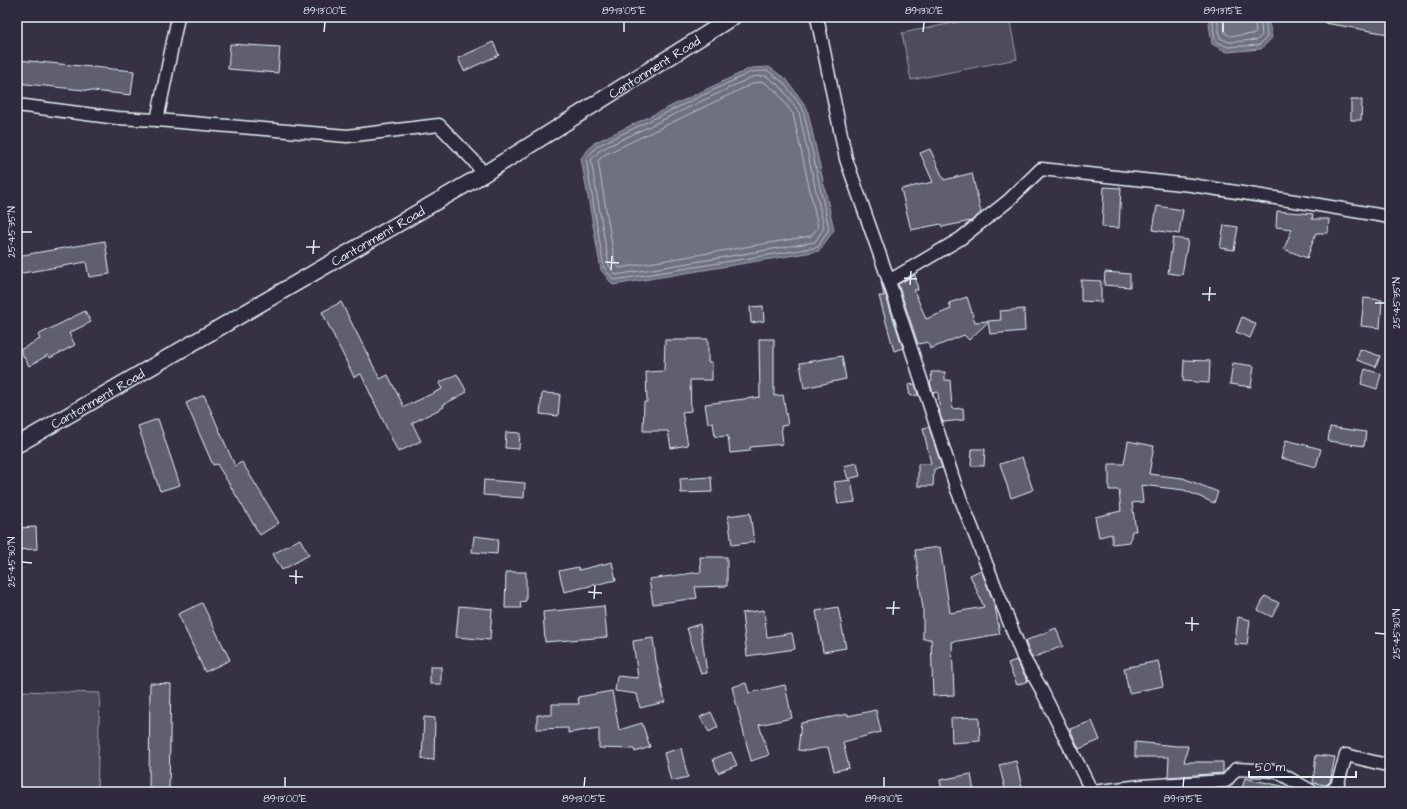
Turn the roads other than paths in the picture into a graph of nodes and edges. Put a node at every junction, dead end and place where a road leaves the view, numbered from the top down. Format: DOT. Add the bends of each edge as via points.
graph roads {
  1 [pos="178,17"];
  2 [pos="733,17"];
  3 [pos="817,17"];
  4 [pos="17,105"];
  5 [pos="157,120"];
  6 [pos="484,174"];
  7 [pos="1390,217"];
  8 [pos="889,281"];
  9 [pos="17,446"];
  10 [pos="1390,766"];
  11 [pos="1092,792"];
  12 [pos="1313,792"];
  13 [pos="1329,792"];
  1 -- 5 [label="street"];
  2 -- 6 [label="street, Cantonment Road"];
  3 -- 8 [label="street" via="846,159"];
  4 -- 5 [label="street" via="117,118"];
  5 -- 6 [label="street" via="347,136 439,124"];
  6 -- 9 [label="street, Cantonment Road"];
  7 -- 8 [label="street" via="1191,185 1041,169 1008,201 960,239"];
  8 -- 11 [label="street" via="956,487 1023,657"];
  10 -- 13 [label="street" via="1346,755 1337,786"];
  11 -- 12 [label="street" via="1226,781 1236,769 1276,771"];
}
